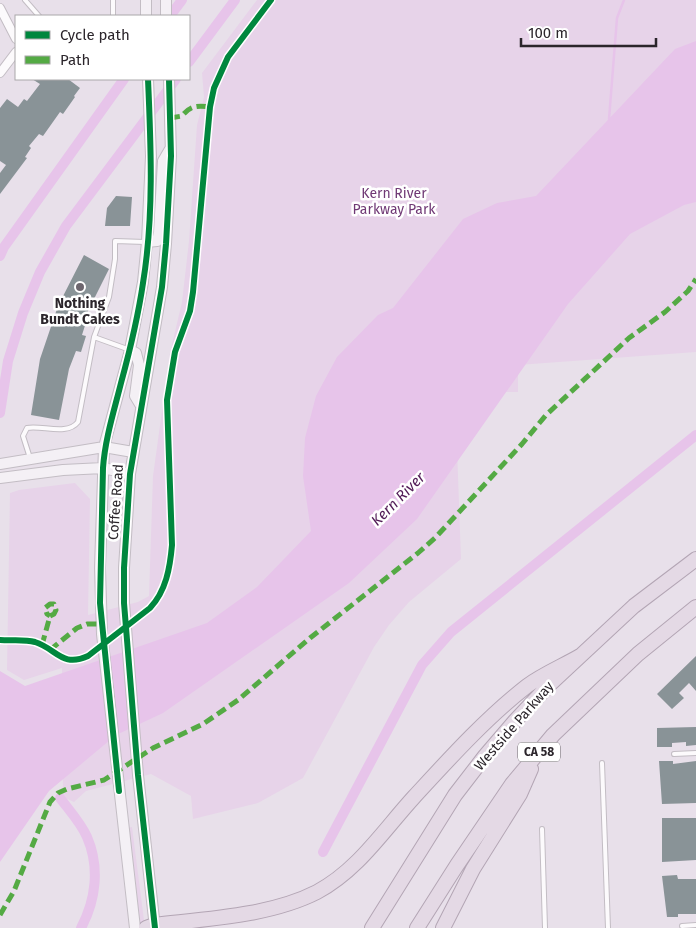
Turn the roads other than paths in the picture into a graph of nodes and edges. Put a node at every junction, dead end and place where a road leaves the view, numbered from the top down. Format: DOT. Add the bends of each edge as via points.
graph roads {
  1 [pos="25,0"];
  2 [pos="112,0"];
  3 [pos="146,0"];
  4 [pos="0,8"];
  5 [pos="38,15"];
  6 [pos="112,15"];
  7 [pos="146,15"];
  8 [pos="15,37"];
  9 [pos="15,53"];
  10 [pos="0,74"];
  11 [pos="148,80"];
  12 [pos="169,80"];
  13 [pos="171,148"];
  14 [pos="147,242"];
  15 [pos="94,337"];
  16 [pos="130,350"];
  17 [pos="141,406"];
  18 [pos="104,447"];
  19 [pos="133,452"];
  20 [pos="30,458"];
  21 [pos="0,464"];
  22 [pos="103,468"];
  23 [pos="130,474"];
  24 [pos="0,478"];
  25 [pos="696,559"];
  26 [pos="696,607"];
  27 [pos="580,656"];
  28 [pos="553,735"];
  29 [pos="696,753"];
  30 [pos="674,754"];
  31 [pos="602,763"];
  32 [pos="542,829"];
  33 [pos="682,926"];
  34 [pos="696,926"];
  35 [pos="152,927"];
  36 [pos="135,928"];
  37 [pos="372,928"];
  38 [pos="417,928"];
  39 [pos="443,928"];
  40 [pos="545,928"];
  41 [pos="608,928"];
  1 -- 5 [label="lane"];
  2 -- 6 [label="lane"];
  3 -- 7 [label="main road"];
  4 -- 8 [label="street"];
  9 -- 10 [label="street"];
  11 -- 14 [label="main road, Coffee Road" via="151,140"];
  12 -- 13 [label="main road, Coffee Road"];
  13 -- 14 [label="main road" via="163,161 160,233 157,241"];
  13 -- 17 [label="main road, Coffee Road" via="162,287"];
  14 -- 15 [label="lane" via="115,241 109,297"];
  14 -- 16 [label="main road, Coffee Road"];
  15 -- 16 [label="lane"];
  15 -- 20 [label="lane" via="76,424 65,429 27,428 23,436"];
  16 -- 17 [label="main road" via="136,353 139,365 136,396"];
  16 -- 18 [label="main road, Coffee Road"];
  17 -- 19 [label="main road, Coffee Road"];
  18 -- 19 [label="main road"];
  18 -- 20 [label="main road"];
  18 -- 22 [label="main road, Coffee Road"];
  19 -- 23 [label="main road, Coffee Road"];
  20 -- 21 [label="main road"];
  22 -- 23 [label="main road"];
  22 -- 24 [label="main road"];
  22 -- 36 [label="main road, Coffee Road" via="102,634"];
  23 -- 35 [label="main road, Coffee Road" via="124,568 126,618"];
  25 -- 27 [label="highway, Westside Parkway / CA 58" via="634,606"];
  26 -- 28 [label="highway, CA 58" via="638,654"];
  27 -- 35 [label="highway" via="528,685 499,710 414,796 359,860 337,879 294,902 263,911"];
  27 -- 37 [label="highway, Westside Parkway / CA 58" via="546,686 455,795"];
  28 -- 38 [label="highway, CA 58" via="512,784"];
  28 -- 39 [label="highway" via="539,753 520,794 473,869"];
  29 -- 30 [label="lane"];
  31 -- 41 [label="lane"];
  32 -- 40 [label="lane"];
  33 -- 34 [label="lane"];
}
